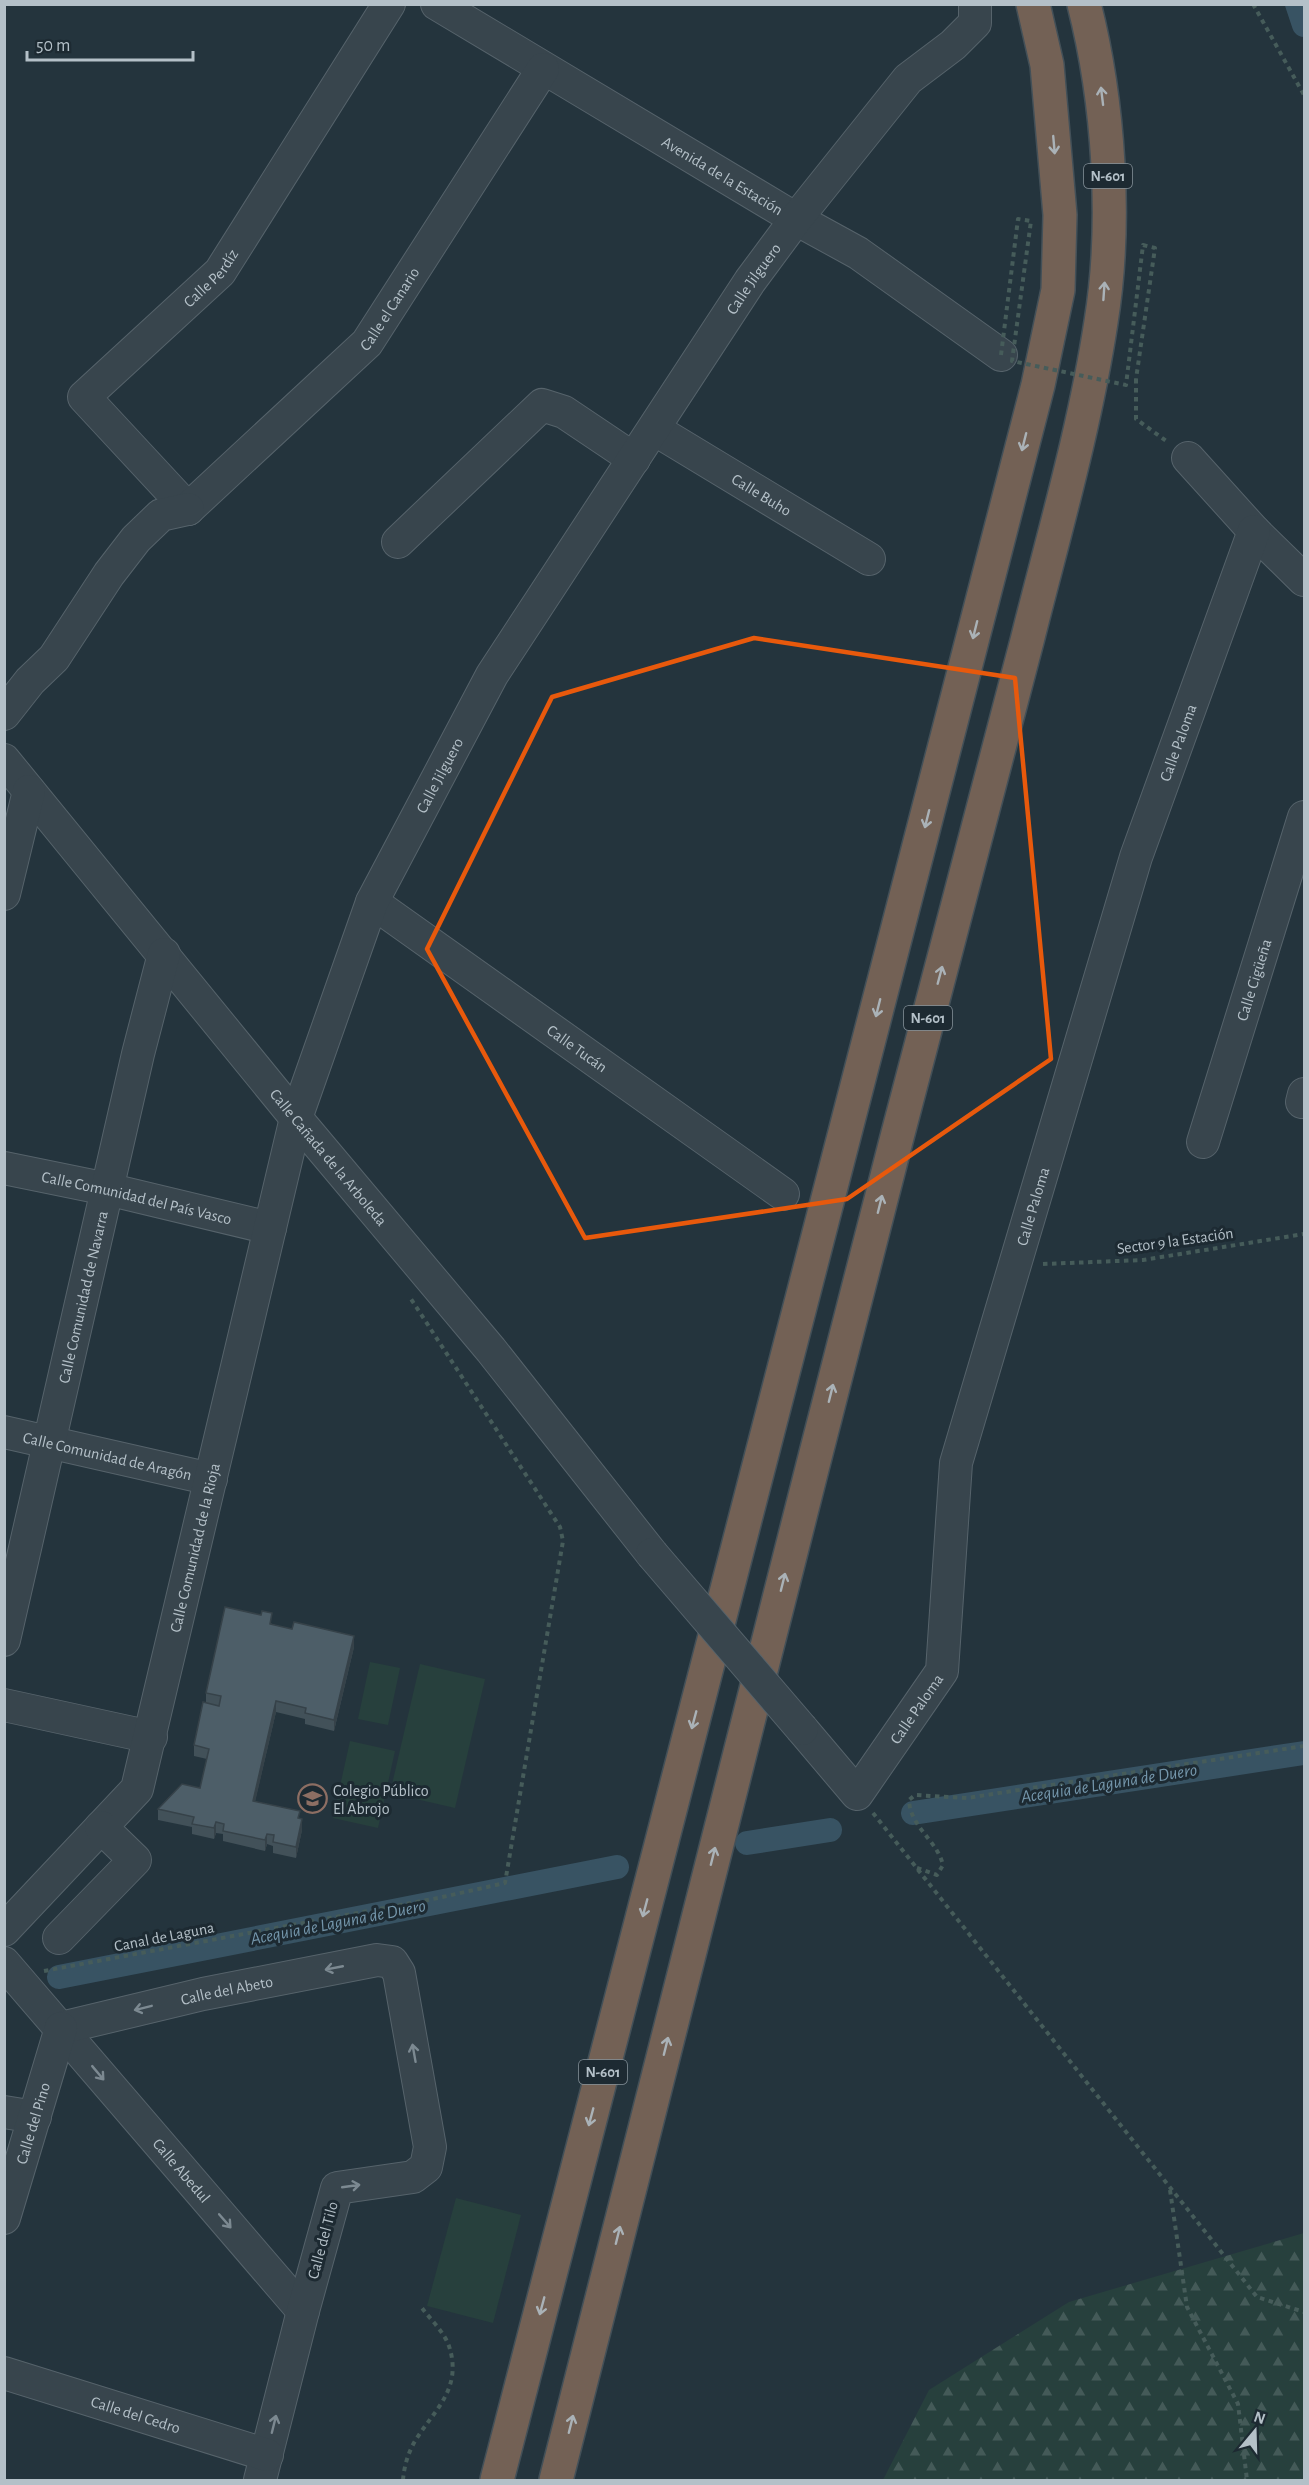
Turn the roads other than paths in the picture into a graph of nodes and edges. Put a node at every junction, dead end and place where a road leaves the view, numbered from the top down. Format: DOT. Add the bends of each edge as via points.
graph roads {
  1 [pos="389,4"];
  2 [pos="437,4"];
  3 [pos="975,4"];
  4 [pos="1033,4"];
  5 [pos="1084,4"];
  6 [pos="543,69"];
  7 [pos="796,219"];
  8 [pos="1001,355"];
  9 [pos="654,429"];
  10 [pos="1188,458"];
  11 [pos="634,459"];
  12 [pos="188,509"];
  13 [pos="1254,531"];
  14 [pos="398,542"];
  15 [pos="869,559"];
  16 [pos="1305,580"];
  17 [pos="4,714"];
  18 [pos="4,760"];
  19 [pos="29,791"];
  20 [pos="1305,817"];
  21 [pos="4,894"];
  22 [pos="372,902"];
  23 [pos="164,954"];
  24 [pos="296,1118"];
  25 [pos="1203,1142"];
  26 [pos="4,1168"];
  27 [pos="107,1189"];
  28 [pos="783,1194"];
  29 [pos="270,1228"];
  30 [pos="4,1432"];
  31 [pos="50,1442"];
  32 [pos="211,1479"];
  33 [pos="4,1640"];
  34 [pos="4,1705"];
  35 [pos="802,1729"];
  36 [pos="151,1737"];
  37 [pos="101,1827"];
  38 [pos="4,1930"];
  39 [pos="59,1938"];
  40 [pos="392,1962"];
  41 [pos="9,1969"];
  42 [pos="61,2028"];
  43 [pos="4,2112"];
  44 [pos="35,2116"];
  45 [pos="4,2218"];
  46 [pos="303,2311"];
  47 [pos="4,2373"];
  48 [pos="263,2468"];
  49 [pos="496,2481"];
  50 [pos="556,2481"];
  1 -- 12 [label="street, Calle Perdíz" via="220,272 84,397"];
  2 -- 6 [label="street, Avenida de la Estación"];
  3 -- 7 [label="street, Calle Jilguero" via="975,23 908,79"];
  4 -- 49 [label="highway, N-601, one-way" via="1047,65 1060,215 1058,291 1038,385"];
  50 -- 5 [label="highway, N-601, one-way" via="908,1091 988,798 1087,397 1102,319 1108,171 1102,99"];
  6 -- 7 [label="street, Avenida de la Estación"];
  6 -- 12 [label="street, Calle el Canario" via="367,343"];
  7 -- 8 [label="street, Avenida de la Estación" via="858,253"];
  7 -- 9 [label="street, Calle Jilguero" via="750,281"];
  9 -- 11 [label="street, Calle Jilguero"];
  9 -- 15 [label="street, Calle Buho"];
  10 -- 13 [label="street"];
  11 -- 14 [label="street" via="564,411 542,405"];
  11 -- 22 [label="street, Calle Jilguero" via="492,675"];
  12 -- 17 [label="street" via="161,515 136,539 54,658"];
  13 -- 16 [label="street"];
  13 -- 35 [label="street, Calle Paloma" via="1136,857 956,1463 942,1671 857,1794"];
  18 -- 19 [label="street, Calle Cañada de la Arboleda"];
  19 -- 21 [label="street"];
  19 -- 23 [label="street, Calle Cañada de la Arboleda"];
  20 -- 25 [label="street, Calle Cigüeña"];
  22 -- 24 [label="street, Calle Jilguero"];
  22 -- 28 [label="street, Calle Tucán"];
  23 -- 24 [label="street, Calle Cañada de la Arboleda"];
  23 -- 27 [label="street, Calle Comunidad de Navarra"];
  24 -- 29 [label="street, Calle Comunidad de la Rioja"];
  24 -- 35 [label="street, Calle Cañada de la Arboleda, bridge" via="491,1350 652,1554"];
  26 -- 27 [label="street, Calle Comunidad del País Vasco"];
  27 -- 29 [label="street, Calle Comunidad del País Vasco"];
  27 -- 31 [label="street, Calle Comunidad de Navarra"];
  29 -- 32 [label="street, Calle Comunidad de la Rioja"];
  30 -- 31 [label="street, Calle Comunidad de Aragón"];
  31 -- 32 [label="street, Calle Comunidad de Aragón"];
  31 -- 33 [label="street, Calle Comunidad de Navarra"];
  32 -- 36 [label="street, Calle Comunidad de la Rioja"];
  34 -- 36 [label="street"];
  36 -- 37 [label="street, Calle Comunidad de la Rioja" via="138,1789"];
  37 -- 38 [label="street, Calle Comunidad de la Rioja"];
  37 -- 39 [label="street" via="135,1860"];
  40 -- 42 [label="street, Calle del Abeto, one-way" via="377,1960 203,1994"];
  46 -- 40 [label="street, Calle del Tilo, one-way" via="337,2188 413,2177 426,2167 430,2147 399,1973"];
  41 -- 42 [label="street, Calle Abedul"];
  42 -- 44 [label="street, Calle del Pino"];
  42 -- 46 [label="street, Calle Abedul, one-way"];
  43 -- 44 [label="street"];
  44 -- 45 [label="street, Calle del Pino"];
  48 -- 46 [label="street, Calle del Tilo, one-way"];
  47 -- 48 [label="street, Calle del Cedro"];
}
